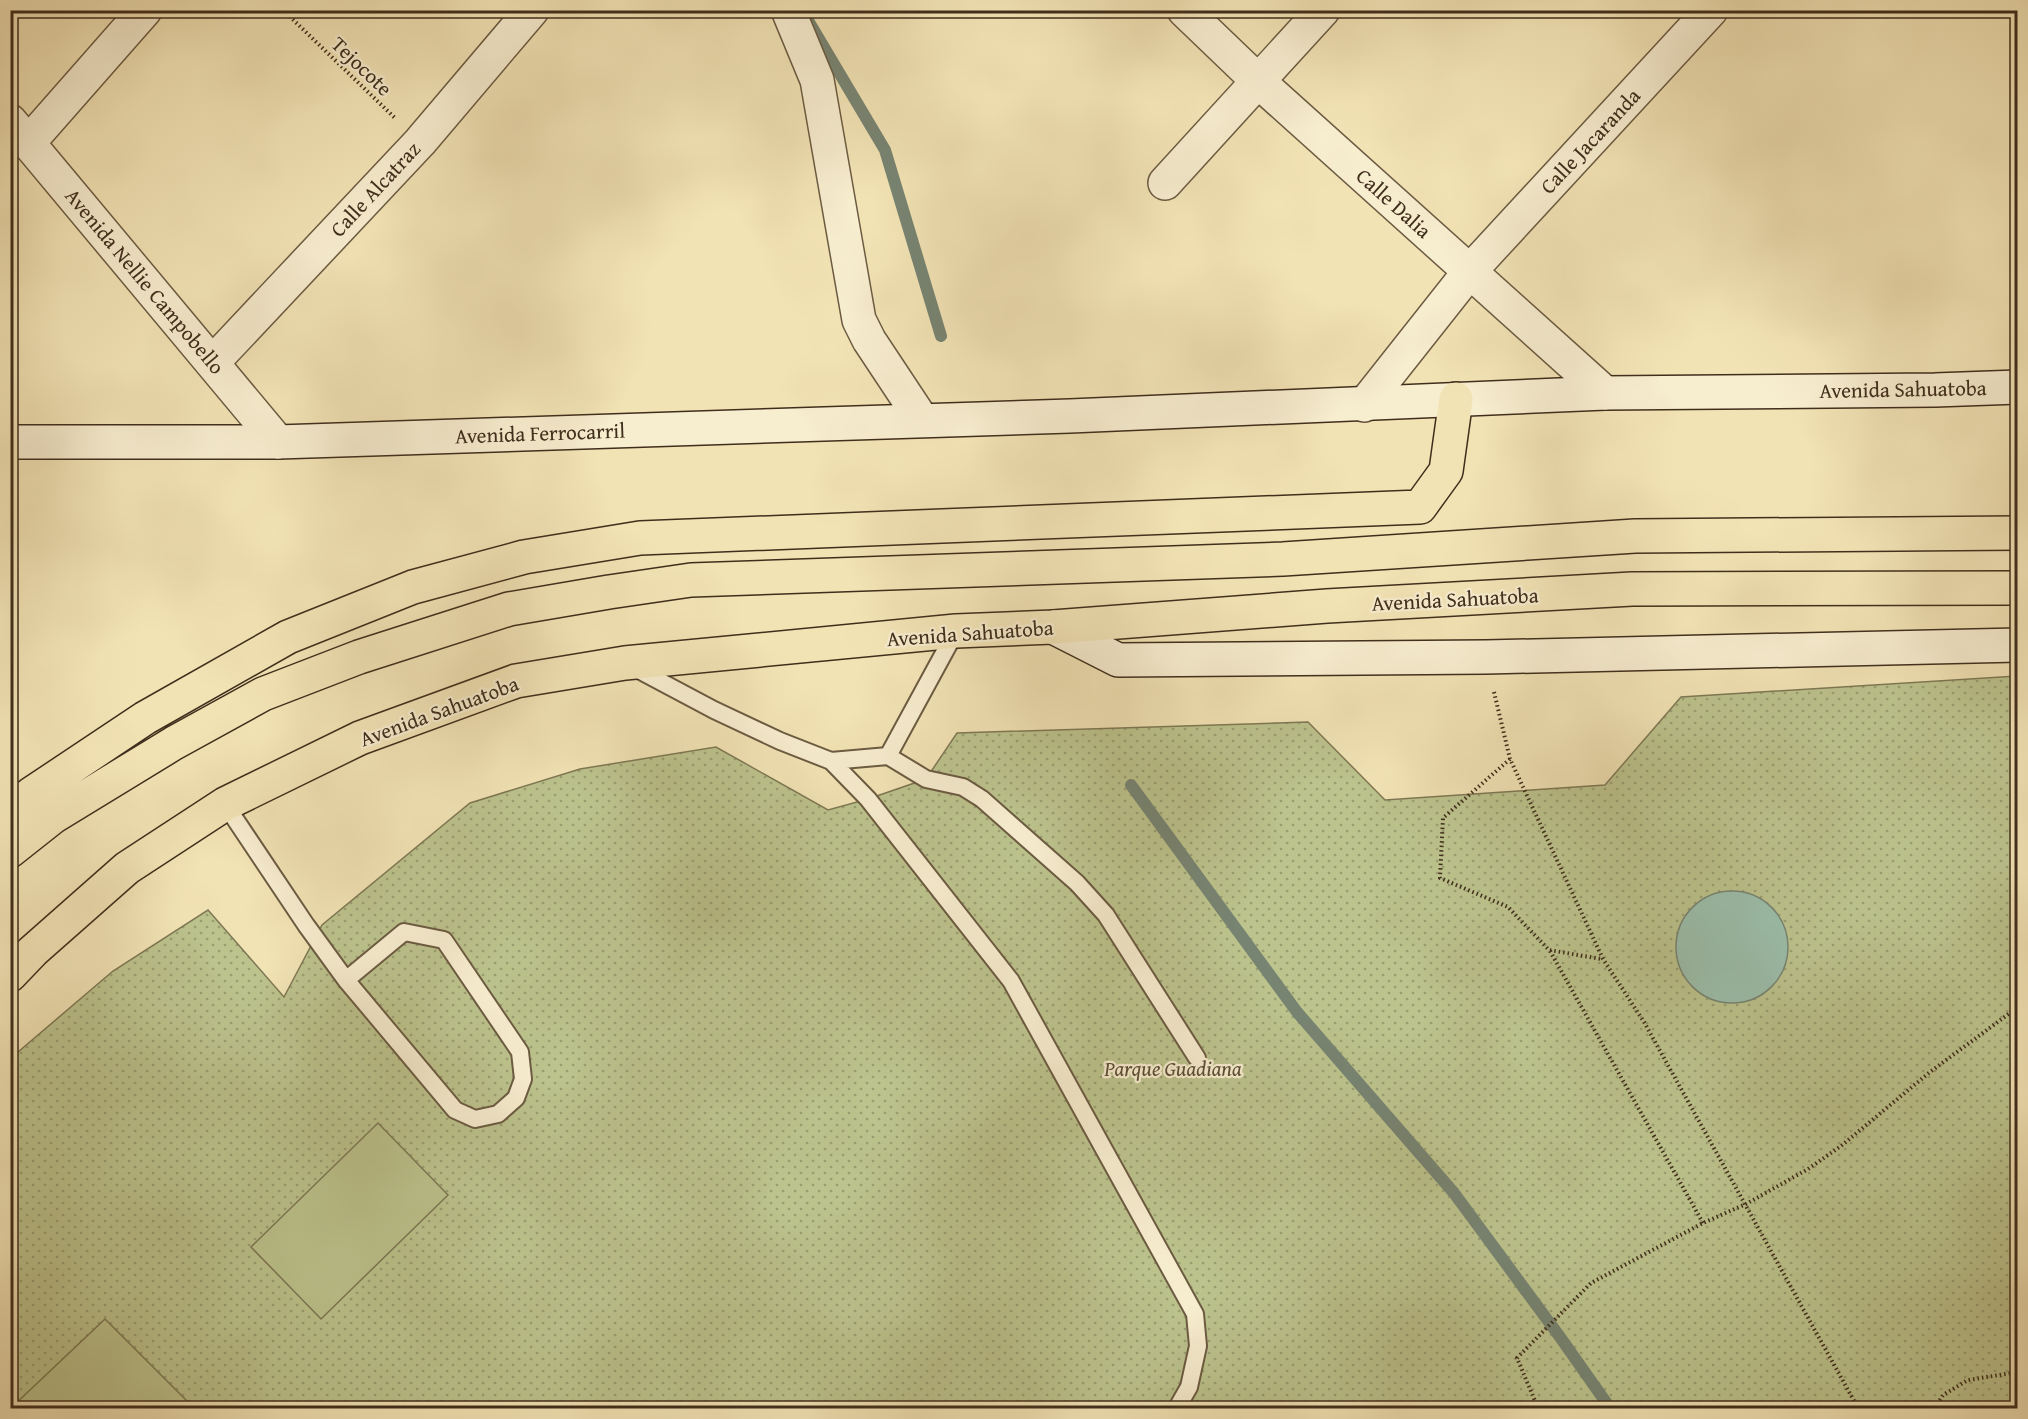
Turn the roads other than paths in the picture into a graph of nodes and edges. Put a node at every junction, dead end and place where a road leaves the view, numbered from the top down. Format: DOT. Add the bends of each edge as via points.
graph roads {
  1 [pos="145,10"];
  2 [pos="532,10"];
  3 [pos="788,10"];
  4 [pos="1184,10"];
  5 [pos="1323,10"];
  6 [pos="1711,10"];
  7 [pos="1259,82"];
  8 [pos="20,132"];
  9 [pos="1165,183"];
  10 [pos="1470,272"];
  11 [pos="213,362"];
  12 [pos="2018,387"];
  13 [pos="1605,393"];
  14 [pos="1456,399"];
  15 [pos="1364,405"];
  16 [pos="1070,416"];
  17 [pos="922,420"];
  18 [pos="278,441"];
  19 [pos="10,442"];
  20 [pos="2018,532"];
  21 [pos="2018,588"];
  22 [pos="1053,627"];
  23 [pos="956,631"];
  24 [pos="2018,645"];
  25 [pos="625,663"];
  26 [pos="888,756"];
  27 [pos="831,761"];
  28 [pos="225,804"];
  29 [pos="10,810"];
  30 [pos="10,851"];
  31 [pos="10,975"];
  32 [pos="346,980"];
  33 [pos="1197,1058"];
  34 [pos="1177,1408"];
  1 -- 8 [label="street"];
  2 -- 11 [label="street, Calle Alcatraz" via="420,142"];
  3 -- 17 [label="street" via="817,80 859,320"];
  4 -- 7 [label="street, Calle Dalia"];
  5 -- 7 [label="street"];
  6 -- 10 [label="street, Calle Jacaranda"];
  7 -- 9 [label="street"];
  7 -- 10 [label="street, Calle Dalia"];
  8 -- 11 [label="street, Avenida Nellie Campobello"];
  10 -- 13 [label="street, Calle Dalia"];
  10 -- 15 [label="street, Calle Jacaranda"];
  11 -- 18 [label="street, Avenida Nellie Campobello"];
  12 -- 13 [label="street, Avenida Sahuatoba"];
  13 -- 14 [label="street, Avenida Sahuatoba"];
  14 -- 15 [label="street, Avenida Sahuatoba"];
  14 -- 29 [label="main road" via="1446,471 1420,507 640,538 524,557 413,587 288,637 145,718"];
  15 -- 16 [label="street, Avenida Sahuatoba"];
  16 -- 17 [label="street, Avenida Ferrocarril"];
  17 -- 18 [label="street, Avenida Ferrocarril"];
  18 -- 19 [label="street, Avenida Ferrocarril"];
  20 -- 30 [label="main road" via="1635,536 1283,559 691,580 609,592 509,609 358,657 263,694 53,817"];
  21 -- 22 [label="main road, Avenida Sahuatoba" via="1632,589"];
  22 -- 23 [label="main road, Avenida Sahuatoba"];
  22 -- 24 [label="street" via="1118,660 1486,657"];
  23 -- 25 [label="main road, Avenida Sahuatoba"];
  23 -- 26 [label="lane"];
  25 -- 27 [label="lane" via="714,710"];
  25 -- 28 [label="main road, Avenida Sahuatoba" via="516,681 360,738"];
  26 -- 27 [label="lane"];
  26 -- 33 [label="lane" via="926,778 963,788 982,799 1077,883 1106,915"];
  27 -- 34 [label="lane" via="868,799 1011,981 1195,1314 1198,1346 1189,1387"];
  28 -- 31 [label="main road, Avenida Sahuatoba" via="127,868"];
  28 -- 32 [label="lane"];
  32 -- 32 [label="lane" via="455,1110 475,1119 498,1114 516,1098 524,1079 520,1052 444,940 404,932"];
}
